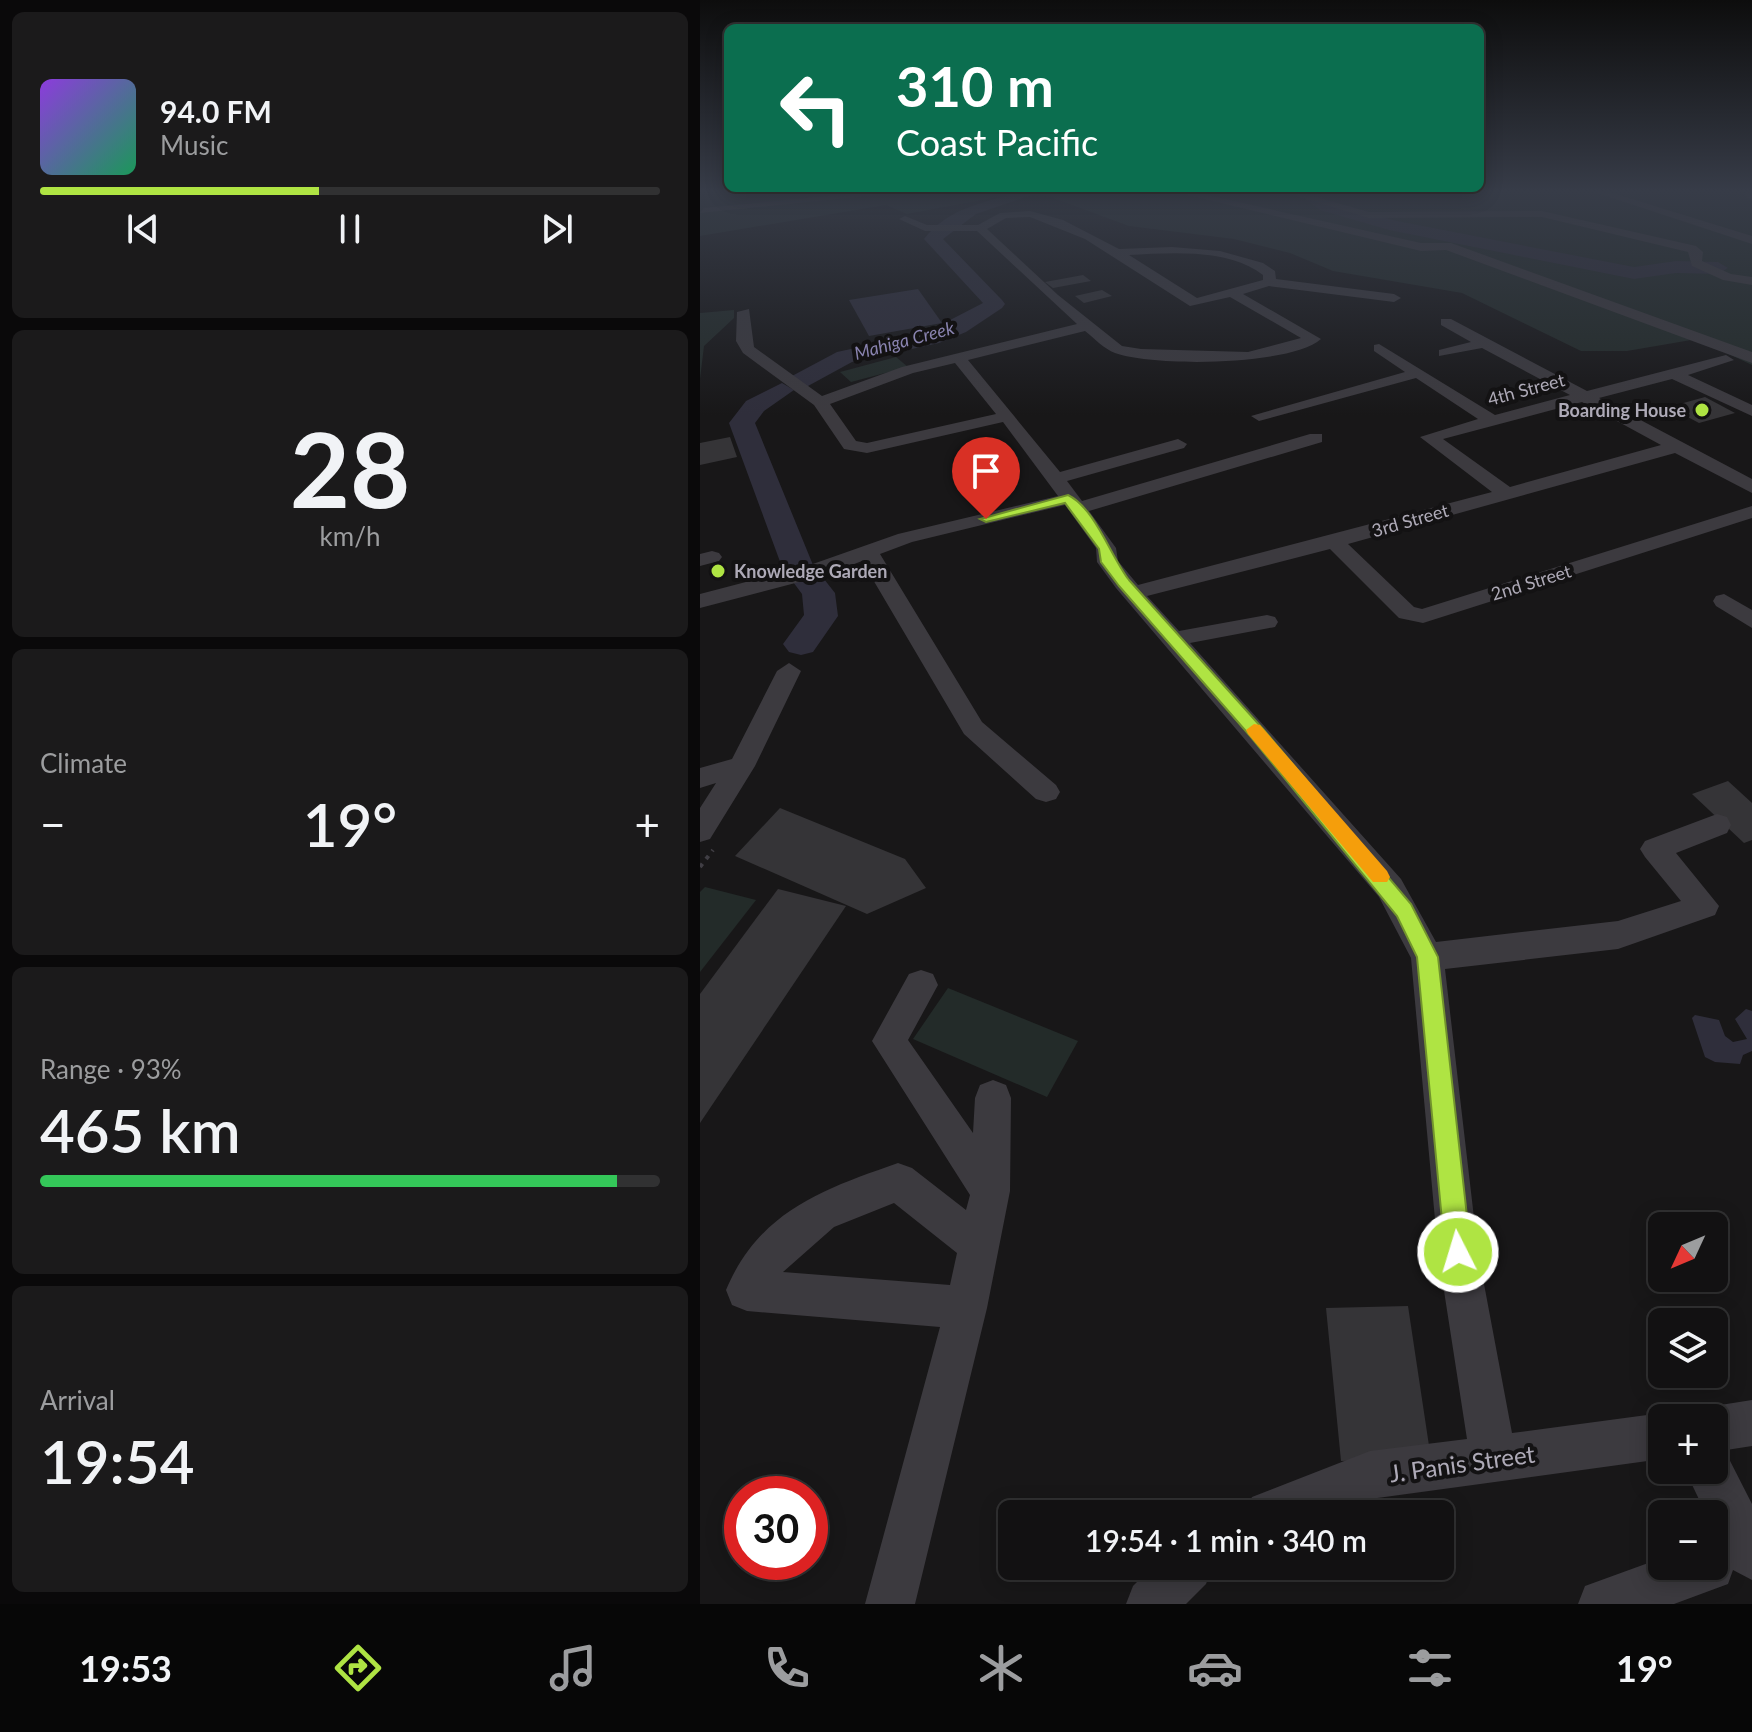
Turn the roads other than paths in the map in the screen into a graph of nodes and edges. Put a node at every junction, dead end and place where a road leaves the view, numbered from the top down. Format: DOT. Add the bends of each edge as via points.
graph roads {
  1 [pos="1021,266"];
  2 [pos="1135,266"];
  3 [pos="1261,266"];
  4 [pos="1503,266"];
  5 [pos="1701,266"];
  6 [pos="1752,281"];
  7 [pos="1269,282"];
  8 [pos="1234,294"];
  9 [pos="1394,298"];
  10 [pos="744,312"];
  11 [pos="1446,322"];
  12 [pos="1087,326"];
  13 [pos="1483,343"];
  14 [pos="1379,348"];
  15 [pos="1444,353"];
  16 [pos="958,357"];
  17 [pos="1752,358"];
  18 [pos="1726,360"];
  19 [pos="1418,373"];
  20 [pos="1672,373"];
  21 [pos="1580,396"];
  22 [pos="820,402"];
  23 [pos="1752,411"];
  24 [pos="1008,416"];
  25 [pos="1259,416"];
  26 [pos="1490,419"];
  27 [pos="1316,438"];
  28 [pos="1178,444"];
  29 [pos="1675,447"];
  30 [pos="1752,487"];
  31 [pos="1504,492"];
  32 [pos="1066,496"];
  33 [pos="1752,512"];
  34 [pos="1334,542"];
  35 [pos="867,551"];
  36 [pos="1144,590"];
  37 [pos="700,601"];
  38 [pos="1724,601"];
  39 [pos="1752,621"];
  40 [pos="1267,622"];
  41 [pos="1174,639"];
  42 [pos="789,671"];
  43 [pos="742,766"];
  44 [pos="700,778"];
  45 [pos="1046,792"];
  46 [pos="1717,825"];
  47 [pos="700,831"];
  48 [pos="1427,957"];
  49 [pos="921,985"];
  50 [pos="993,1098"];
  51 [pos="990,1191"];
  52 [pos="979,1245"];
  53 [pos="966,1308"];
  54 [pos="1752,1423"];
  55 [pos="1728,1427"];
  56 [pos="1648,1438"];
  57 [pos="1493,1458"];
  58 [pos="1713,1484"];
  59 [pos="1305,1500"];
  60 [pos="1732,1560"];
  61 [pos="1174,1580"];
  62 [pos="890,1604"];
  63 [pos="1151,1604"];
  64 [pos="1603,1604"];
  1 -- 12 [label="street"];
  2 -- 8 [label="street" via="1193,302"];
  3 -- 7 [label="street" via="1270,274"];
  4 -- 17 [label="street"];
  5 -- 6 [label="street"];
  7 -- 8 [label="street"];
  7 -- 9 [label="street"];
  8 -- 12 [label="street" via="1314,339 1248,357 1141,354 1117,349"];
  10 -- 22 [label="street" via="743,341 748,350"];
  11 -- 13 [label="street"];
  12 -- 16 [label="street"];
  13 -- 15 [label="street"];
  13 -- 21 [label="street"];
  14 -- 19 [label="street"];
  16 -- 22 [label="street"];
  16 -- 24 [label="street"];
  18 -- 20 [label="street, 4th Street"];
  19 -- 25 [label="street"];
  19 -- 26 [label="street"];
  20 -- 21 [label="street, 4th Street"];
  20 -- 23 [label="street"];
  21 -- 26 [label="street, 4th Street"];
  21 -- 29 [label="street"];
  22 -- 24 [label="street" via="850,445 867,448"];
  24 -- 32 [label="street"];
  26 -- 31 [label="street, 4th Street" via="1429,437"];
  27 -- 32 [label="street"];
  28 -- 32 [label="street"];
  29 -- 30 [label="street"];
  29 -- 31 [label="street, 3rd Street"];
  31 -- 34 [label="street, 3rd Street"];
  32 -- 35 [label="street"];
  32 -- 41 [label="street" via="1106,548 1108,562"];
  33 -- 34 [label="street, 2nd Street" via="1423,616 1407,613"];
  34 -- 36 [label="street, 3rd Street"];
  35 -- 37 [label="street" via="818,570"];
  35 -- 45 [label="street" via="973,728"];
  38 -- 39 [label="street"];
  40 -- 41 [label="street"];
  41 -- 48 [label="street" via="1390,888"];
  42 -- 43 [label="street"];
  43 -- 44 [label="street"];
  43 -- 47 [label="street"];
  46 -- 48 [label="street" via="1655,849 1704,906 1618,935"];
  48 -- 57 [label="street" via="1458,1252"];
  49 -- 51 [label="street" via="889,1041"];
  50 -- 51 [label="street"];
  51 -- 52 [label="street"];
  52 -- 53 [label="street"];
  52 -- 53 [label="street" via="898,1182 832,1206 776,1250 747,1290"];
  53 -- 62 [label="street"];
  54 -- 55 [label="street"];
  56 -- 57 [label="street, J. Panis Street"];
  57 -- 59 [label="street, J. Panis Street" via="1370,1475"];
  58 -- 60 [label="street"];
  60 -- 64 [label="street"];
  61 -- 63 [label="street"];
}
